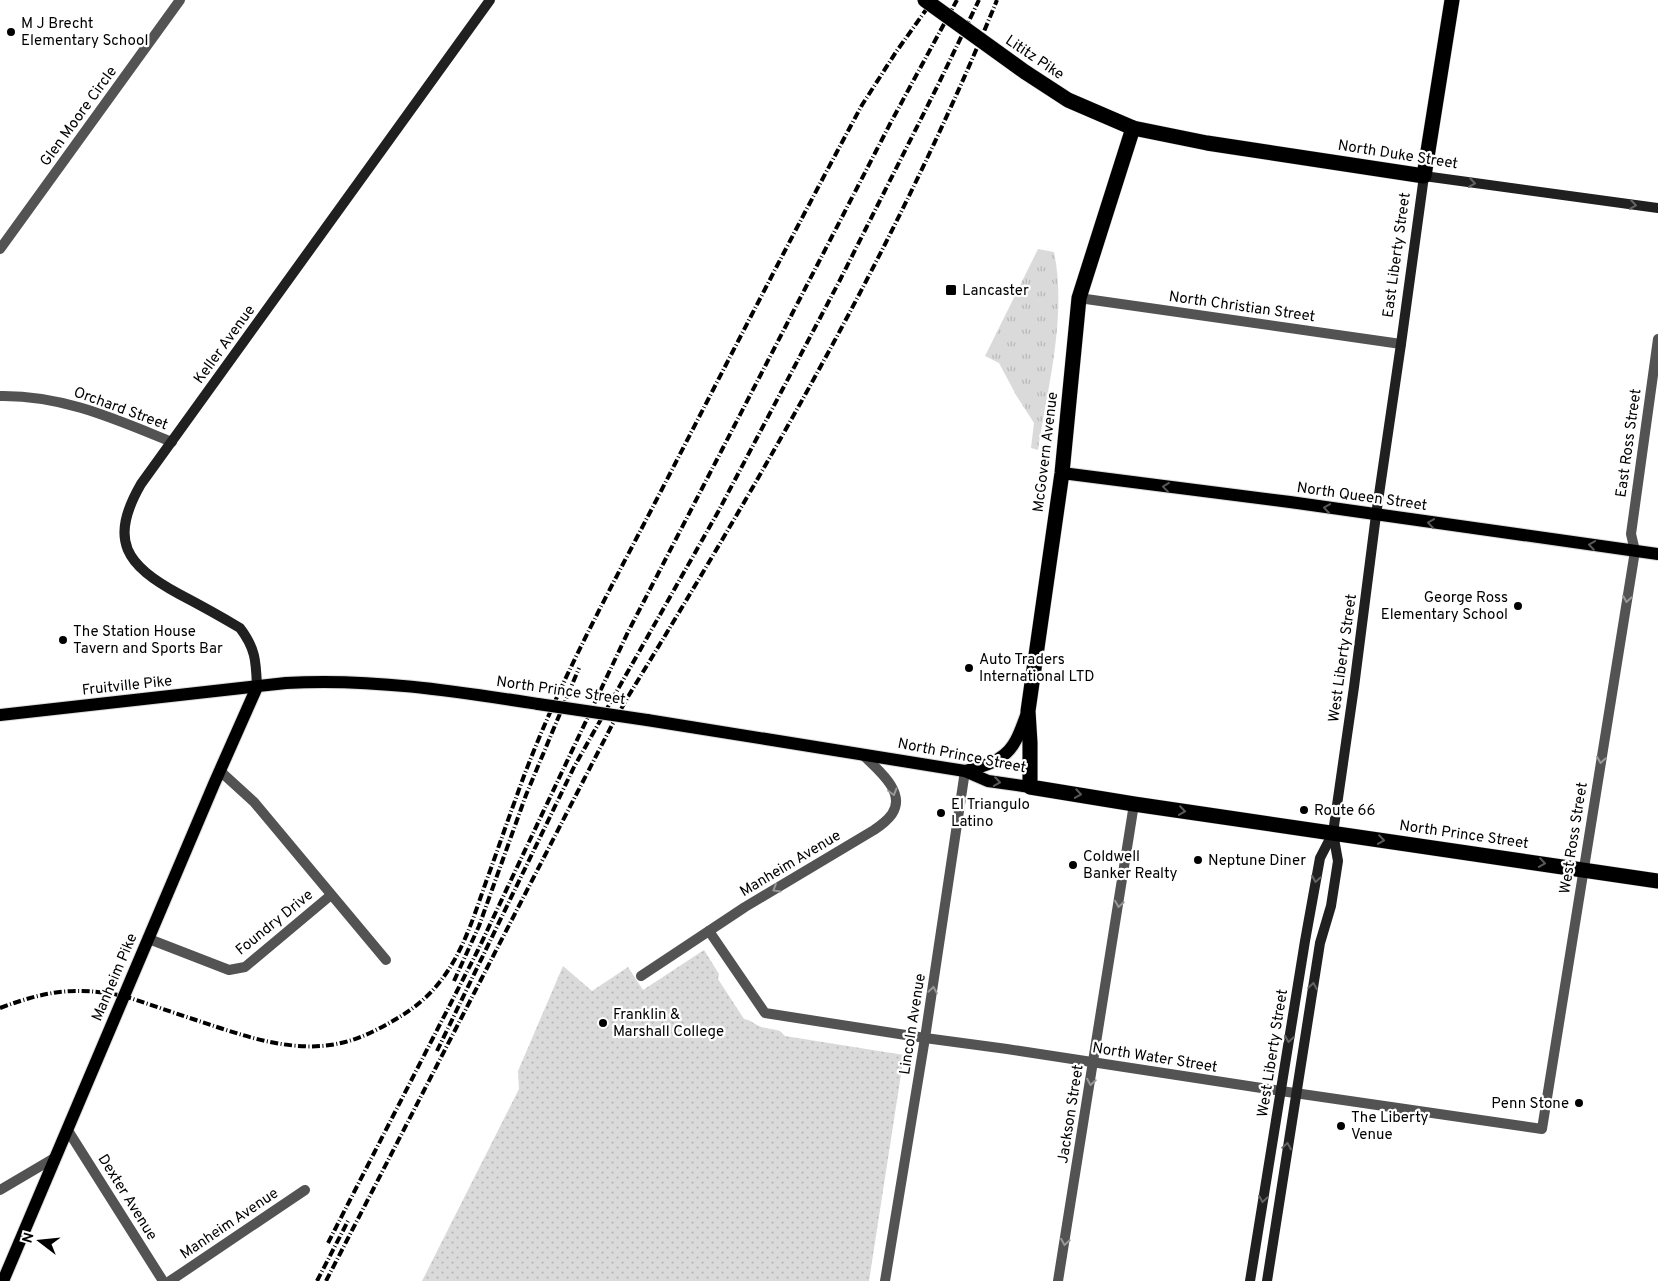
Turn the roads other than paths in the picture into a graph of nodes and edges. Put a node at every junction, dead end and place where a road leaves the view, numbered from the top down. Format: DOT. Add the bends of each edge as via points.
graph roads {
  1 [pos="180,0"];
  2 [pos="490,0"];
  3 [pos="925,0"];
  4 [pos="1452,0"];
  5 [pos="1134,128"];
  6 [pos="1424,176"];
  7 [pos="1658,208"];
  8 [pos="0,249"];
  9 [pos="1079,298"];
  10 [pos="1658,340"];
  11 [pos="1401,344"];
  12 [pos="0,396"];
  13 [pos="172,442"];
  14 [pos="1062,472"];
  15 [pos="1376,515"];
  16 [pos="1635,551"];
  17 [pos="1658,554"];
  18 [pos="257,687"];
  19 [pos="1028,711"];
  20 [pos="0,715"];
  21 [pos="863,754"];
  22 [pos="220,771"];
  23 [pos="965,771"];
  24 [pos="1030,786"];
  25 [pos="1134,804"];
  26 [pos="1333,834"];
  27 [pos="1583,869"];
  28 [pos="1658,881"];
  29 [pos="331,894"];
  30 [pos="709,931"];
  31 [pos="149,939"];
  32 [pos="386,960"];
  33 [pos="641,976"];
  34 [pos="925,1038"];
  35 [pos="1094,1063"];
  36 [pos="1281,1091"];
  37 [pos="1296,1093"];
  38 [pos="67,1129"];
  39 [pos="1542,1129"];
  40 [pos="56,1157"];
  41 [pos="0,1190"];
  42 [pos="305,1190"];
  43 [pos="3,1281"];
  44 [pos="163,1281"];
  45 [pos="170,1281"];
  46 [pos="885,1281"];
  47 [pos="1058,1281"];
  48 [pos="1250,1281"];
  49 [pos="1267,1281"];
  1 -- 8 [label="street, Glen Moore Circle"];
  2 -- 13 [label="main road, Keller Avenue"];
  3 -- 5 [label="highway, Lititz Pike, bridge" via="1068,100"];
  4 -- 6 [label="highway, East Liberty Street"];
  5 -- 6 [label="highway, North Duke Street" via="1208,143"];
  5 -- 9 [label="highway, McGovern Avenue"];
  6 -- 7 [label="main road, North Duke Street, one-way"];
  6 -- 11 [label="main road, East Liberty Street"];
  9 -- 11 [label="street, North Christian Street"];
  9 -- 14 [label="highway, McGovern Avenue"];
  10 -- 16 [label="street, East Ross Street" via="1631,534"];
  11 -- 15 [label="main road, East Liberty Street"];
  12 -- 13 [label="street, Orchard Street" via="63,402"];
  13 -- 18 [label="main road, Keller Avenue" via="132,500 124,525 127,548 134,561 153,579 240,628 250,640"];
  15 -- 14 [label="main road, North Queen Street, one-way"];
  14 -- 19 [label="highway, McGovern Avenue"];
  16 -- 15 [label="main road, North Queen Street, one-way"];
  15 -- 26 [label="main road, West Liberty Street"];
  16 -- 17 [label="main road, North Queen Street"];
  16 -- 27 [label="street, West Ross Street, one-way"];
  18 -- 20 [label="main road, Fruitville Pike"];
  18 -- 21 [label="main road, North Prince Street, bridge" via="309,682 397,685"];
  18 -- 22 [label="main road, Manheim Pike"];
  19 -- 23 [label="main road" via="1013,746 1002,757"];
  19 -- 24 [label="highway, McGovern Avenue"];
  21 -- 23 [label="main road, North Prince Street"];
  21 -- 30 [label="street, Manheim Avenue, one-way" via="892,784 896,802 892,815 874,830"];
  22 -- 29 [label="street, Foundry Drive" via="254,802"];
  22 -- 31 [label="main road, Manheim Pike"];
  23 -- 24 [label="main road, North Prince Street, one-way" via="988,781"];
  34 -- 23 [label="street, Lincoln Avenue, one-way"];
  24 -- 25 [label="highway, North Prince Street, one-way"];
  25 -- 26 [label="highway, North Prince Street, one-way"];
  25 -- 35 [label="street, Jackson Street, one-way"];
  26 -- 27 [label="highway, North Prince Street, one-way"];
  26 -- 36 [label="main road, West Liberty Street, one-way" via="1320,858"];
  37 -- 26 [label="main road, West Liberty Street, one-way" via="1320,944 1331,906 1338,861"];
  27 -- 28 [label="highway, North Prince Street"];
  27 -- 39 [label="street, West Ross Street"];
  29 -- 31 [label="street, Foundry Drive" via="245,967 229,970"];
  29 -- 32 [label="street, Foundry Drive"];
  30 -- 33 [label="street, Manheim Avenue"];
  30 -- 34 [label="street, North Water Street" via="765,1013"];
  31 -- 38 [label="main road, Manheim Pike"];
  34 -- 35 [label="street, North Water Street"];
  34 -- 46 [label="street, Lincoln Avenue"];
  35 -- 36 [label="street, North Water Street"];
  35 -- 47 [label="street, Jackson Street, one-way"];
  36 -- 37 [label="street, North Water Street"];
  36 -- 48 [label="main road, West Liberty Street, one-way"];
  37 -- 39 [label="street, North Water Street"];
  49 -- 37 [label="main road, West Liberty Street, one-way"];
  38 -- 40 [label="main road, Manheim Pike"];
  38 -- 44 [label="street, Dexter Avenue"];
  40 -- 41 [label="street"];
  40 -- 43 [label="main road, Manheim Pike"];
  42 -- 45 [label="street, Manheim Avenue"];
}
